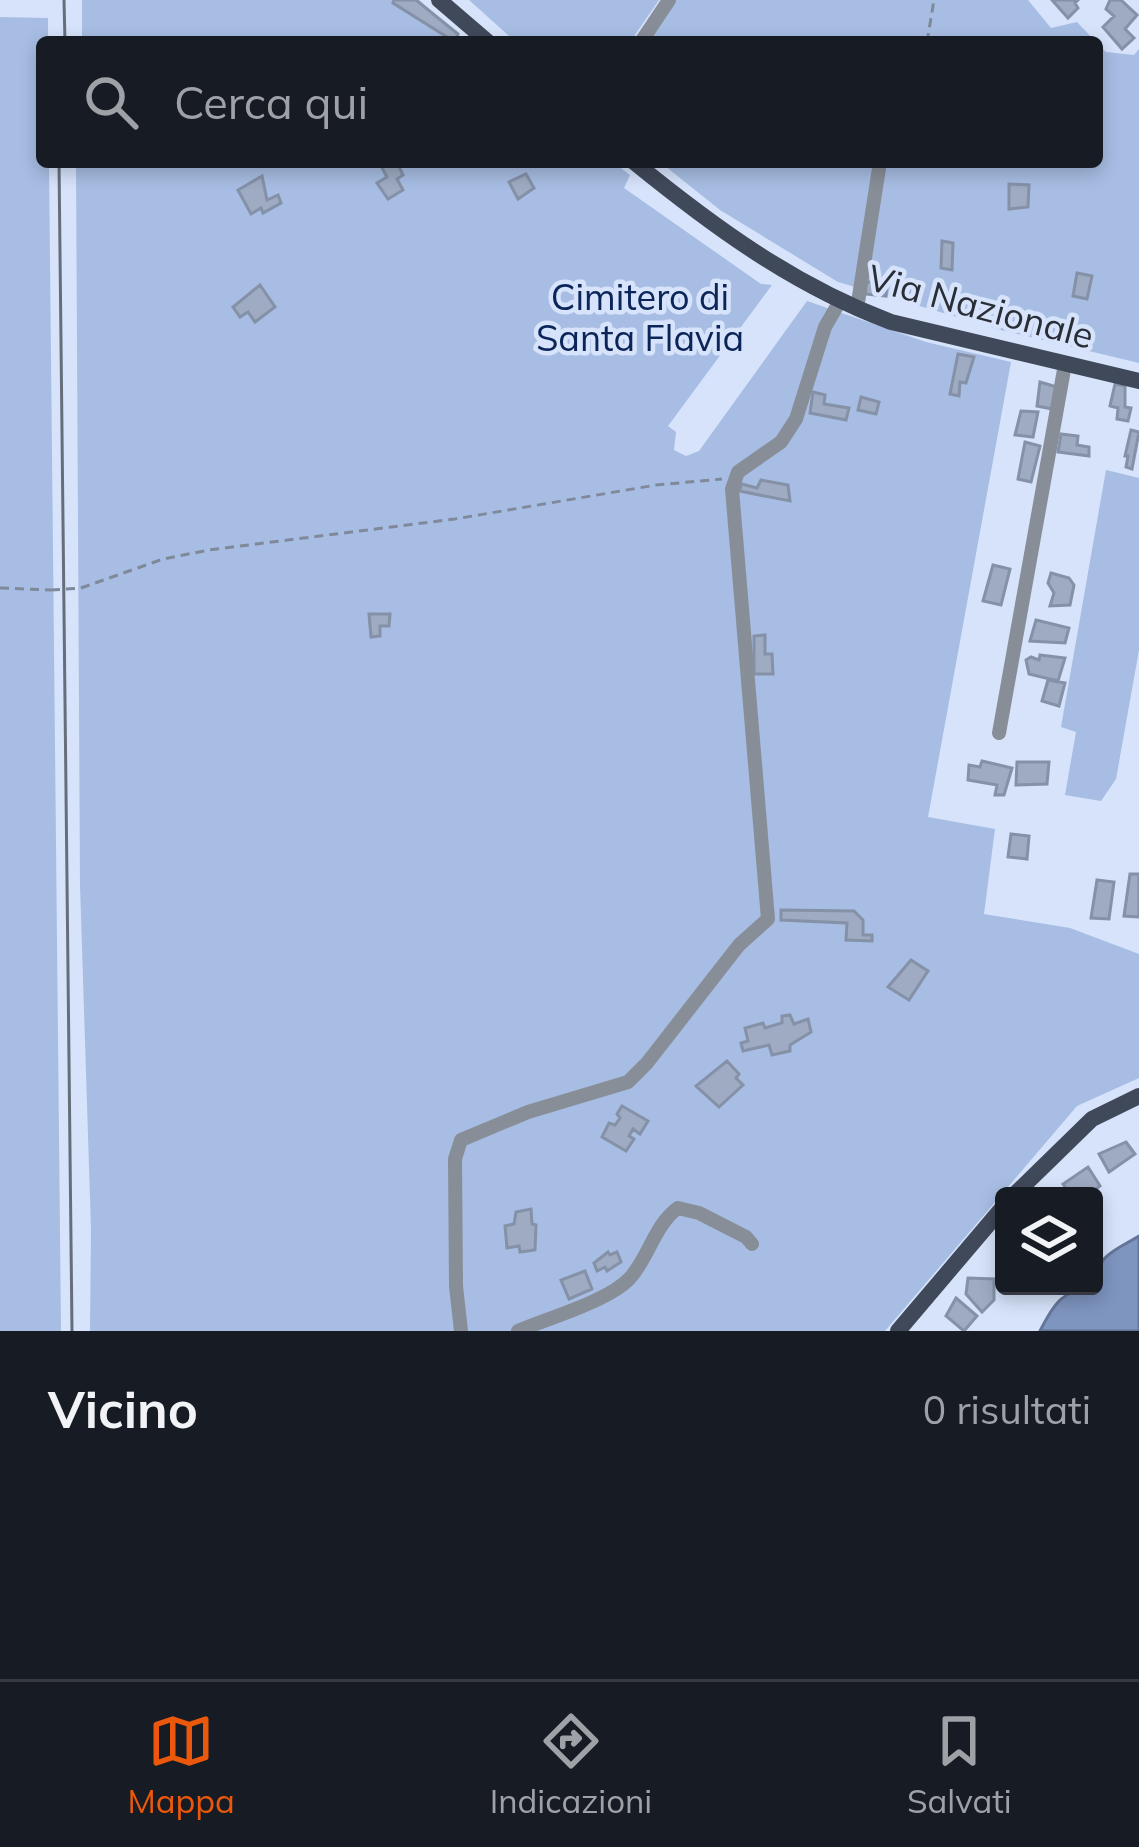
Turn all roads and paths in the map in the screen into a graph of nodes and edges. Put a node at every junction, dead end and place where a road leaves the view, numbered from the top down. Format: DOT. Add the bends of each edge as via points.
graph roads {
  1 [pos="439,0"];
  2 [pos="669,0"];
  3 [pos="934,0"];
  4 [pos="481,36"];
  5 [pos="644,36"];
  6 [pos="928,36"];
  7 [pos="642,168"];
  8 [pos="879,168"];
  9 [pos="848,305"];
  10 [pos="1065,364"];
  11 [pos="1139,381"];
  12 [pos="736,478"];
  13 [pos="0,588"];
  14 [pos="999,734"];
  15 [pos="1139,1096"];
  16 [pos="1022,1187"];
  17 [pos="995,1218"];
  18 [pos="752,1244"];
  19 [pos="461,1331"];
  20 [pos="518,1331"];
  21 [pos="898,1331"];
  1 -- 4 [label="main road"];
  2 -- 5 [label="street"];
  3 -- 6 [label="path"];
  7 -- 9 [label="main road, Via Nazionale" via="752,252"];
  8 -- 9 [label="street"];
  9 -- 10 [label="main road, Via Nazionale"];
  9 -- 12 [label="street" via="825,327 796,419"];
  10 -- 11 [label="main road, Via Nazionale"];
  10 -- 14 [label="street"];
  12 -- 13 [label="path, bridge" via="209,550 81,588"];
  12 -- 19 [label="street" via="733,527 768,919 628,1082 461,1140"];
  15 -- 16 [label="main road" via="1092,1119"];
  17 -- 21 [label="main road"];
  18 -- 20 [label="street" via="678,1208 617,1289"];
}
